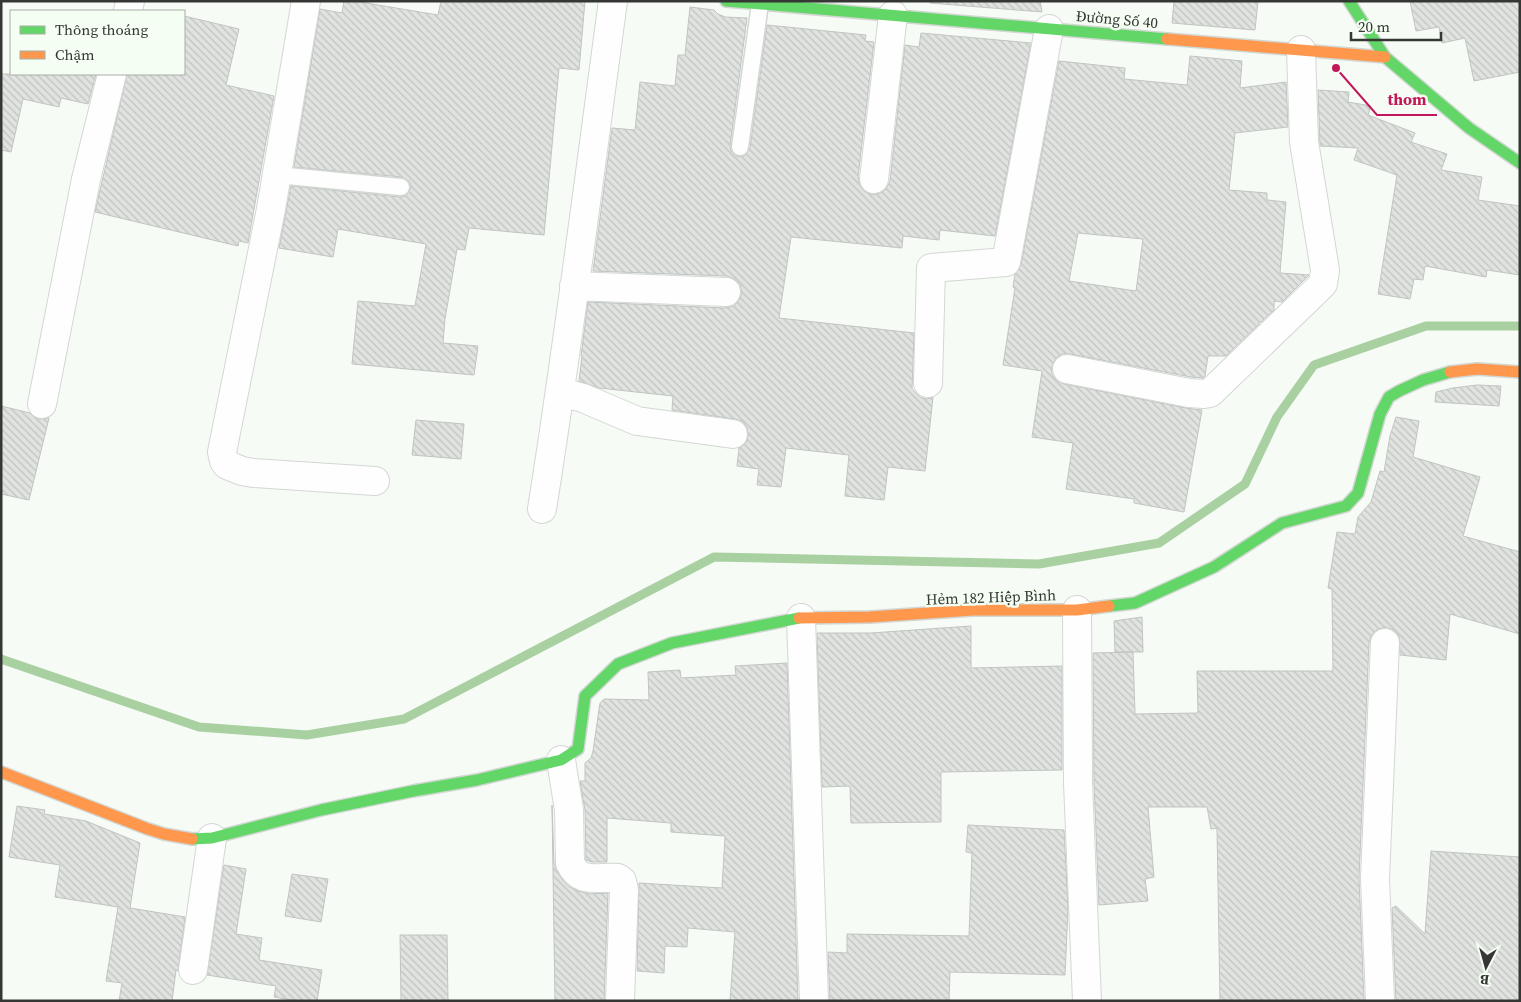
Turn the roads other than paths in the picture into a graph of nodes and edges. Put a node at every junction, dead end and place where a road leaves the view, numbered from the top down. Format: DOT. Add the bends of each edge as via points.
graph roads {
  1 [pos="306,1"];
  2 [pos="613,1"];
  3 [pos="726,1"];
  4 [pos="1349,1"];
  5 [pos="751,3"];
  6 [pos="932,10"];
  7 [pos="892,15"];
  8 [pos="1049,29"];
  9 [pos="1301,50"];
  10 [pos="1385,57"];
  11 [pos="112,75"];
  12 [pos="740,147"];
  13 [pos="1520,163"];
  14 [pos="277,175"];
  15 [pos="874,179"];
  16 [pos="401,187"];
  17 [pos="574,286"];
  18 [pos="726,292"];
  19 [pos="1067,369"];
  20 [pos="1520,372"];
  21 [pos="928,383"];
  22 [pos="561,392"];
  23 [pos="42,404"];
  24 [pos="733,434"];
  25 [pos="375,481"];
  26 [pos="542,509"];
  27 [pos="1077,610"];
  28 [pos="801,618"];
  29 [pos="1385,643"];
  30 [pos="561,760"];
  31 [pos="1,772"];
  32 [pos="212,838"];
  33 [pos="194,970"];
  34 [pos="620,1001"];
  35 [pos="814,1001"];
  36 [pos="1087,1001"];
  37 [pos="1380,1001"];
  1 -- 14 [label="street"];
  2 -- 17 [label="street"];
  3 -- 5 [label="street, Đường Số 40"];
  4 -- 10 [label="street"];
  5 -- 7 [label="street, Đường Số 40"];
  5 -- 12 [label="lane"];
  6 -- 7 [label="street, Đường Số 40"];
  6 -- 8 [label="street, Đường Số 40"];
  7 -- 15 [label="street"];
  8 -- 9 [label="street, Đường Số 40"];
  8 -- 21 [label="street" via="1006,262 930,268"];
  9 -- 10 [label="street, Đường Số 40"];
  9 -- 19 [label="street" via="1304,142 1325,270 1323,284 1210,393 1189,393"];
  10 -- 13 [label="street" via="1468,128"];
  11 -- 23 [label="street" via="86,179"];
  14 -- 16 [label="lane"];
  14 -- 25 [label="street" via="222,457 231,467 253,474"];
  17 -- 18 [label="street"];
  17 -- 22 [label="street"];
  20 -- 27 [label="street, Hẻm 182 Hiệp Bình" via="1454,371 1432,376 1391,396 1380,414 1358,493 1346,506 1282,523 1214,568 1135,603"];
  22 -- 24 [label="street" via="637,421"];
  22 -- 26 [label="street"];
  27 -- 28 [label="street, Hẻm 182 Hiệp Bình" via="972,610"];
  27 -- 36 [label="street" via="1078,783"];
  28 -- 30 [label="street, Hẻm 182 Hiệp Bình" via="672,643 618,664 585,696 578,748"];
  28 -- 35 [label="street"];
  29 -- 37 [label="street" via="1375,879"];
  30 -- 32 [label="street" via="321,810"];
  30 -- 34 [label="street" via="569,810 570,863 573,870 585,878 618,878 622,881"];
  31 -- 32 [label="street" via="137,825 181,838"];
  32 -- 33 [label="street"];
}
